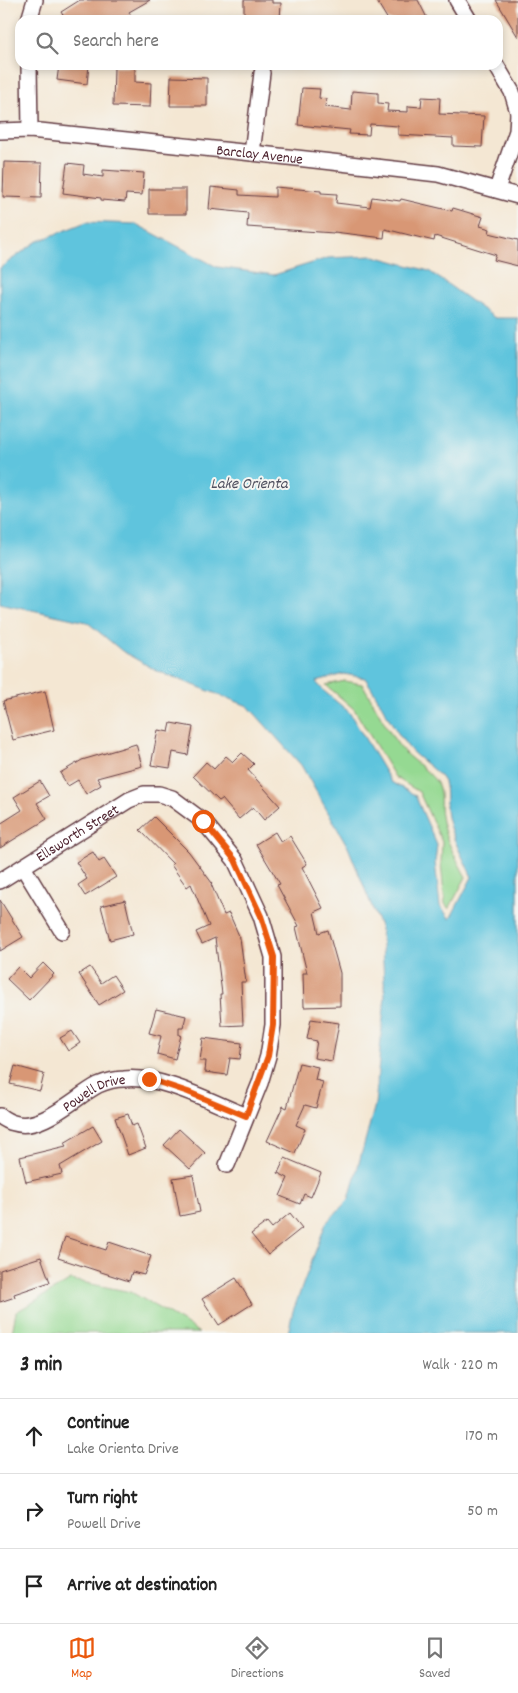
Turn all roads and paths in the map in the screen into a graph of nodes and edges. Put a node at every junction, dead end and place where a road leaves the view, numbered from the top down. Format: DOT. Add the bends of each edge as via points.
graph roads {
  1 [pos="35,0"];
  2 [pos="457,0"];
  3 [pos="30,15"];
  4 [pos="466,15"];
  5 [pos="29,70"];
  6 [pos="499,70"];
  7 [pos="262,73"];
  8 [pos="518,112"];
  9 [pos="30,130"];
  10 [pos="0,131"];
  11 [pos="252,153"];
  12 [pos="497,189"];
  13 [pos="518,196"];
  14 [pos="23,867"];
  15 [pos="0,881"];
  16 [pos="62,931"];
  17 [pos="0,1116"];
  18 [pos="246,1116"];
  19 [pos="227,1165"];
  1 -- 3 [label="street"];
  2 -- 4 [label="street"];
  5 -- 9 [label="street"];
  6 -- 8 [label="street" via="512,92"];
  7 -- 11 [label="street"];
  8 -- 12 [label="street" via="517,131"];
  9 -- 10 [label="street, Barclay Avenue"];
  9 -- 11 [label="street, Barclay Avenue"];
  11 -- 12 [label="street, Barclay Avenue" via="438,174"];
  12 -- 13 [label="street, Barclay Avenue"];
  14 -- 15 [label="street, Ellsworth Street"];
  14 -- 16 [label="street"];
  14 -- 18 [label="street, Ellsworth Street" via="129,800 144,794 172,798 203,821 235,860 261,916 274,957 273,1025 268,1056"];
  17 -- 18 [label="street, Powell Drive" via="14,1124 35,1123 99,1084 123,1078 149,1079"];
  18 -- 19 [label="street"];
}
